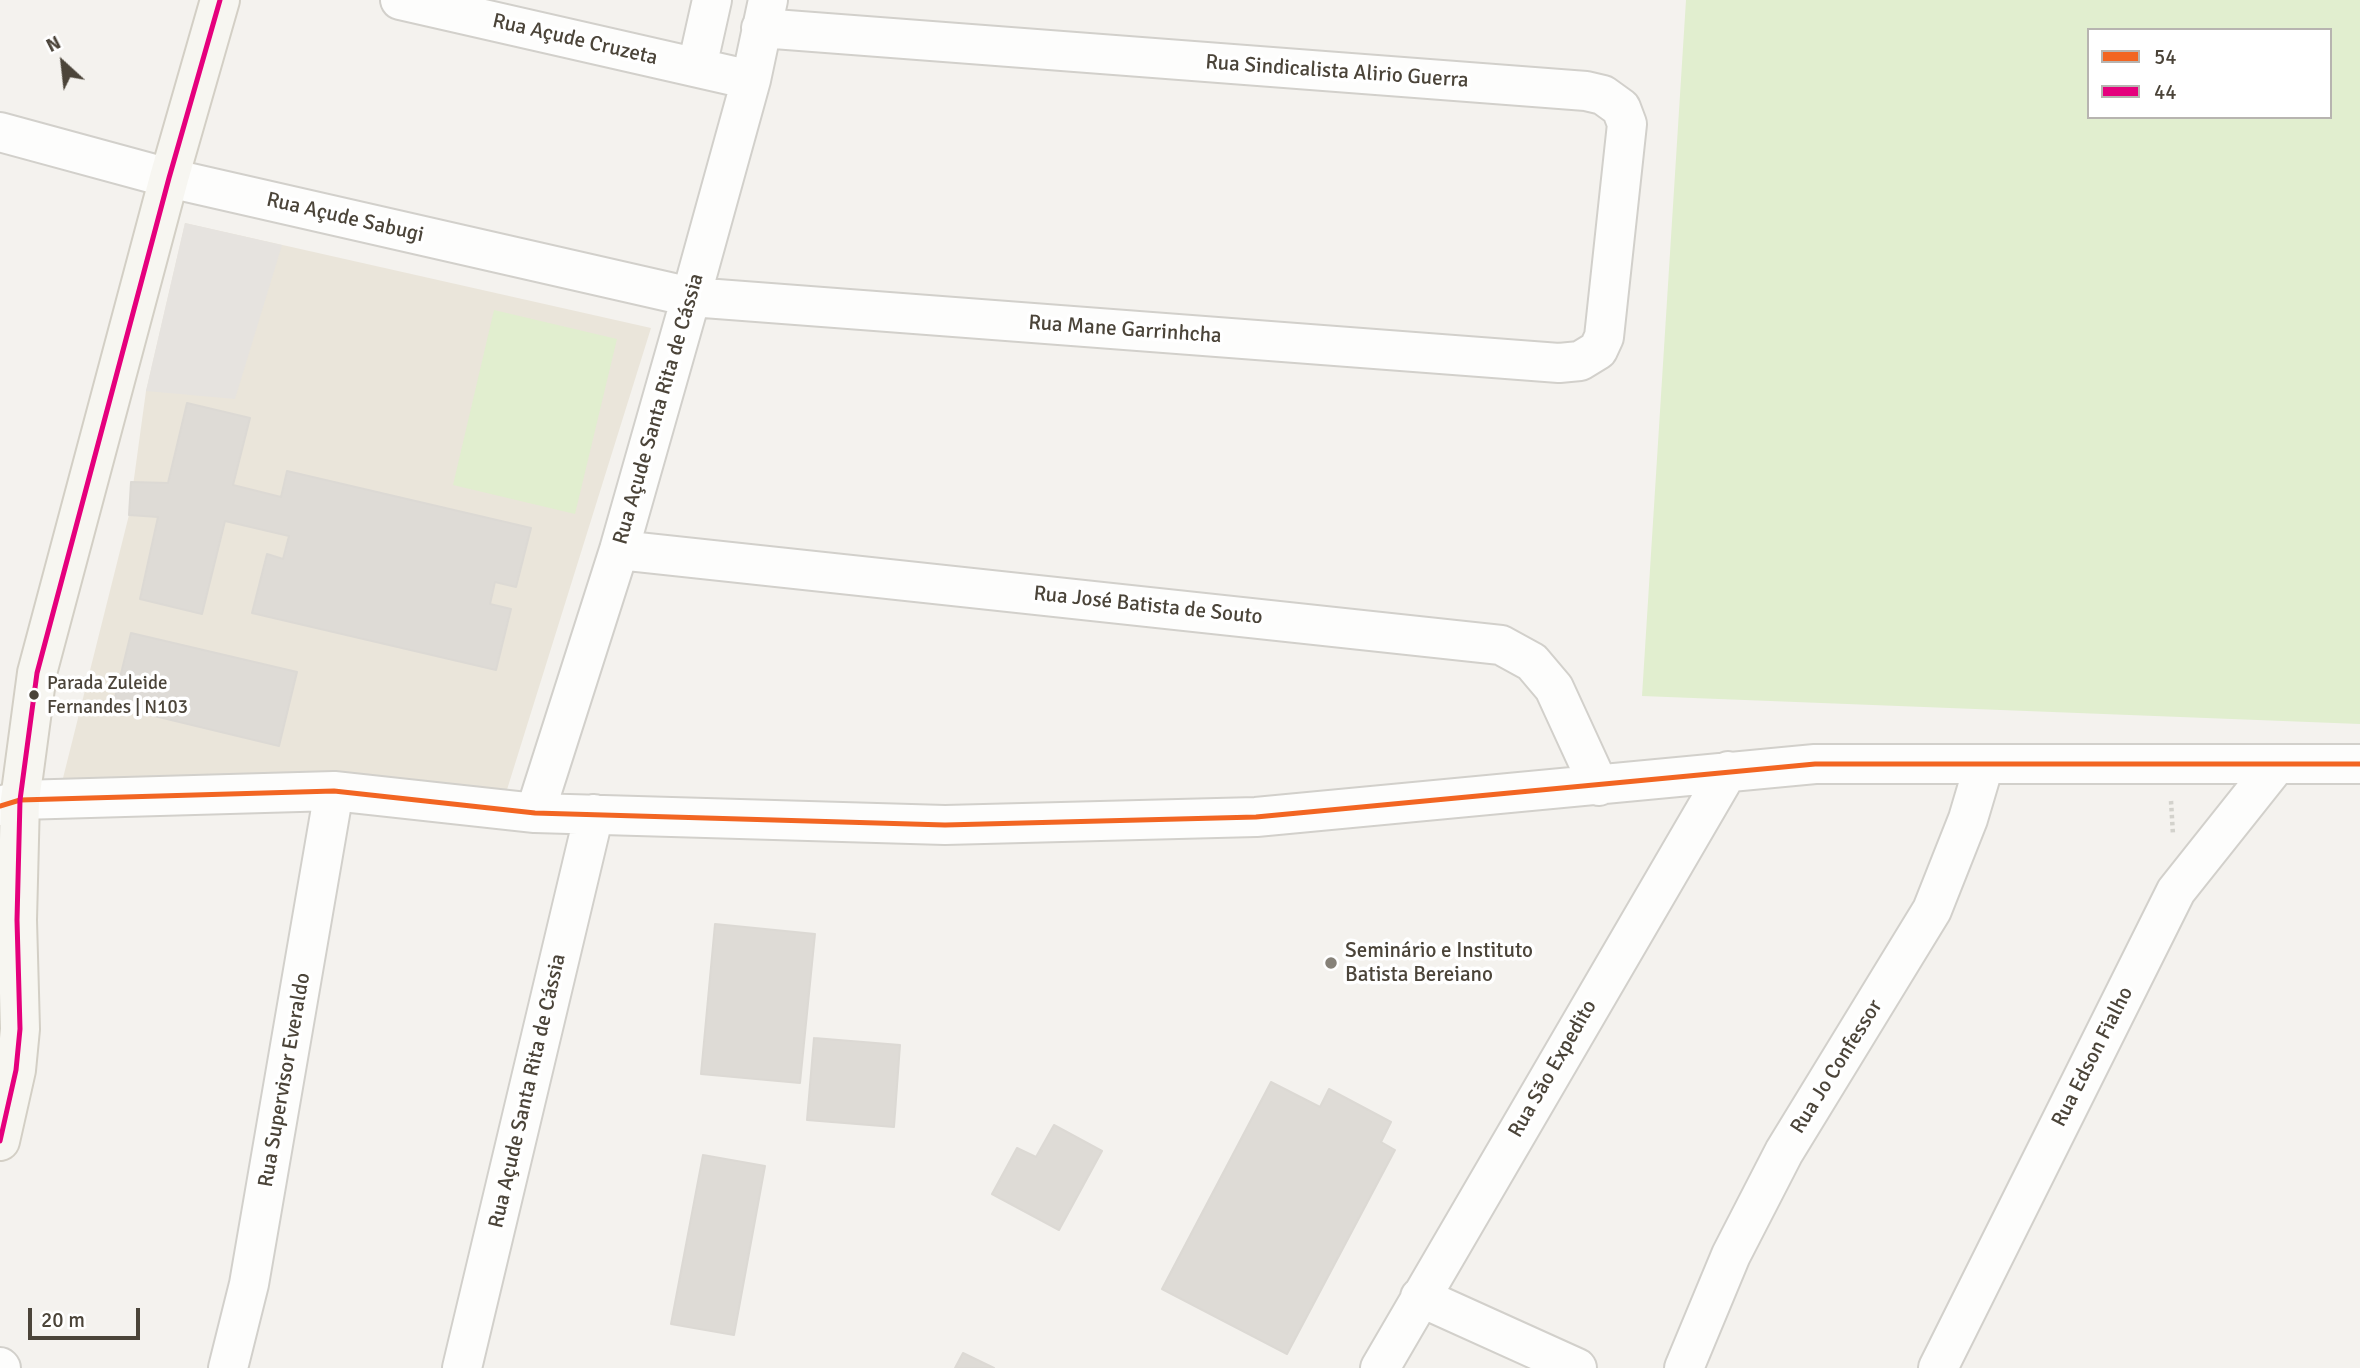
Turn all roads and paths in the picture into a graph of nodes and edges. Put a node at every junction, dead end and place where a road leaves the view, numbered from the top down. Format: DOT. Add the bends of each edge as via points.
graph roads {
  1 [pos="220,0"];
  2 [pos="400,0"];
  3 [pos="712,0"];
  4 [pos="765,14"];
  5 [pos="696,67"];
  6 [pos="751,80"];
  7 [pos="0,132"];
  8 [pos="169,178"];
  9 [pos="691,297"];
  10 [pos="1559,363"];
  11 [pos="619,550"];
  12 [pos="2277,764"];
  13 [pos="2360,764"];
  14 [pos="1984,765"];
  15 [pos="2169,765"];
  16 [pos="1728,771"];
  17 [pos="1599,786"];
  18 [pos="334,791"];
  19 [pos="10,803"];
  20 [pos="535,813"];
  21 [pos="594,814"];
  22 [pos="2176,891"];
  23 [pos="0,1141"];
  24 [pos="1420,1297"];
  25 [pos="228,1368"];
  26 [pos="462,1368"];
  27 [pos="1380,1368"];
  28 [pos="1577,1368"];
  29 [pos="1684,1368"];
  30 [pos="1938,1368"];
  1 -- 8 [label="street"];
  2 -- 5 [label="street, Rua Açude Cruzeta"];
  3 -- 5 [label="street"];
  4 -- 6 [label="street, Rua Açude Santa Rita de Cássia"];
  4 -- 10 [label="street, Rua Sindicalista Alirio Guerra" via="1603,95 1621,108 1626,124 1604,337 1598,350 1580,361"];
  5 -- 6 [label="street, Rua Açude Cruzeta"];
  6 -- 9 [label="street, Rua Açude Santa Rita de Cássia"];
  7 -- 8 [label="street, Rua Açude Sabugi"];
  8 -- 9 [label="street, Rua Açude Sabugi"];
  8 -- 19 [label="street" via="37,673"];
  9 -- 10 [label="street, Rua Mane Garrinhcha"];
  9 -- 11 [label="street, Rua Açude Santa Rita de Cássia"];
  11 -- 17 [label="street, Rua José Batista de Souto" via="1501,645 1532,662 1553,688"];
  11 -- 20 [label="street, Rua Açude Santa Rita de Cássia"];
  12 -- 13 [label="street"];
  12 -- 15 [label="street"];
  12 -- 22 [label="street, Rua Edson Fialho"];
  14 -- 15 [label="street"];
  14 -- 16 [label="street" via="1869,763"];
  14 -- 29 [label="street, Rua Jo Confessor" via="1932,910 1784,1152 1731,1255"];
  15 -- 22 [label="path"];
  16 -- 17 [label="street"];
  16 -- 24 [label="street, Rua São Expedito"];
  17 -- 21 [label="street" via="1256,817 946,825"];
  18 -- 19 [label="street"];
  18 -- 20 [label="street"];
  18 -- 25 [label="street, Rua Supervisor Everaldo" via="251,1271"];
  19 -- 23 [label="street" via="20,1028"];
  20 -- 21 [label="street"];
  21 -- 26 [label="street, Rua Açude Santa Rita de Cássia"];
  22 -- 30 [label="street, Rua Edson Fialho"];
  24 -- 27 [label="street, Rua São Expedito"];
  24 -- 28 [label="street"];
}
